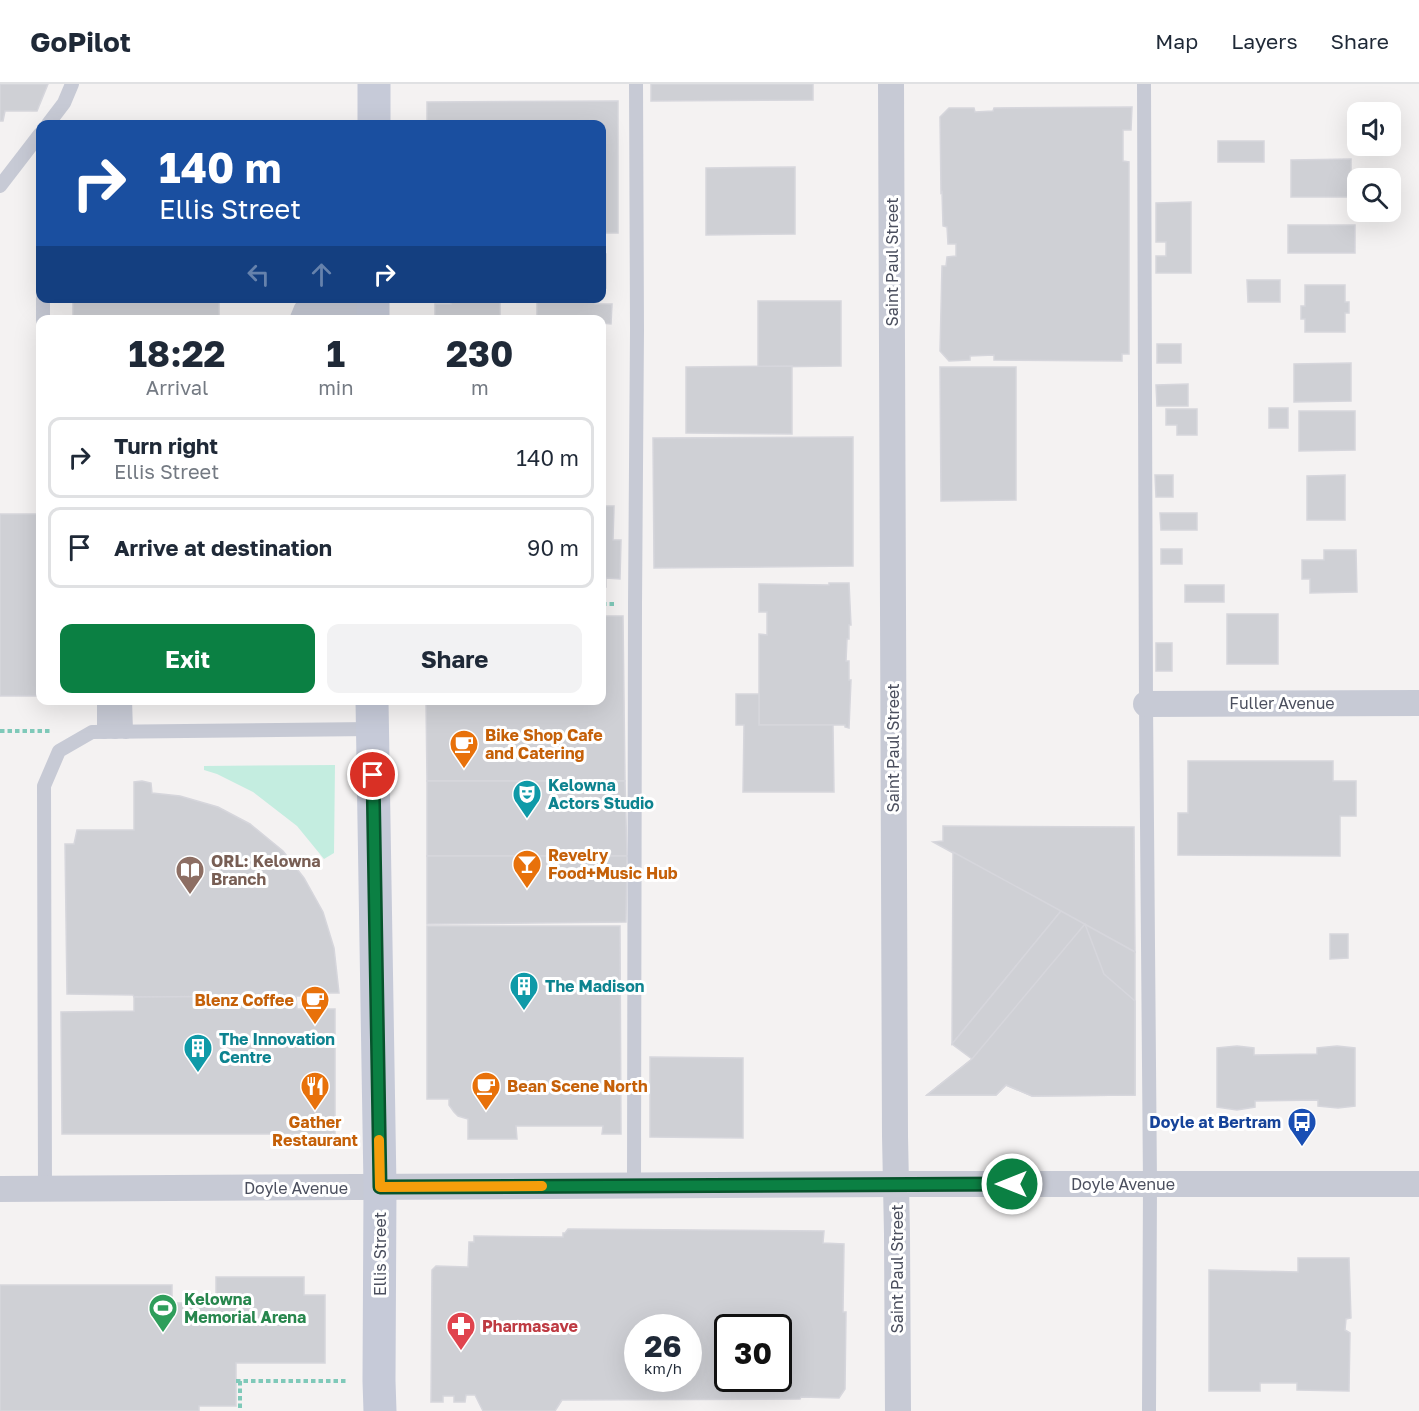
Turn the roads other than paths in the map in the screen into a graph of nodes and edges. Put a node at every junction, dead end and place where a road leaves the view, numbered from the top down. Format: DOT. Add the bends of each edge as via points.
graph roads {
  1 [pos="72,84"];
  2 [pos="374,84"];
  3 [pos="636,84"];
  4 [pos="891,84"];
  5 [pos="1144,84"];
  6 [pos="51,120"];
  7 [pos="374,120"];
  8 [pos="36,139"];
  9 [pos="0,186"];
  10 [pos="374,309"];
  11 [pos="298,315"];
  12 [pos="1419,703"];
  13 [pos="1146,704"];
  14 [pos="106,705"];
  15 [pos="115,705"];
  16 [pos="123,705"];
  17 [pos="372,715"];
  18 [pos="115,732"];
  19 [pos="896,1184"];
  20 [pos="1150,1184"];
  21 [pos="1419,1184"];
  22 [pos="634,1185"];
  23 [pos="380,1187"];
  24 [pos="0,1189"];
  25 [pos="45,1189"];
  26 [pos="379,1396"];
  27 [pos="898,1411"];
  28 [pos="1149,1411"];
  1 -- 6 [label="lane" via="64,104"];
  2 -- 7 [label="street"];
  3 -- 22 [label="lane"];
  4 -- 19 [label="street, Saint Paul Street"];
  5 -- 13 [label="lane"];
  8 -- 9 [label="lane"];
  10 -- 11 [label="lane" via="301,308"];
  12 -- 13 [label="street, Fuller Avenue"];
  13 -- 20 [label="lane"];
  14 -- 18 [label="lane"];
  15 -- 18 [label="lane"];
  16 -- 18 [label="lane"];
  17 -- 18 [label="lane"];
  17 -- 23 [label="street, Ellis Street"];
  18 -- 25 [label="lane" via="92,732 59,751 44,786"];
  19 -- 20 [label="street, Doyle Avenue"];
  19 -- 22 [label="street, Doyle Avenue"];
  19 -- 27 [label="street, Saint Paul Street"];
  20 -- 21 [label="street, Doyle Avenue"];
  20 -- 28 [label="lane"];
  22 -- 23 [label="street, Doyle Avenue"];
  23 -- 25 [label="street, Doyle Avenue"];
  23 -- 26 [label="street, Ellis Street"];
  24 -- 25 [label="street, Doyle Avenue"];
}
